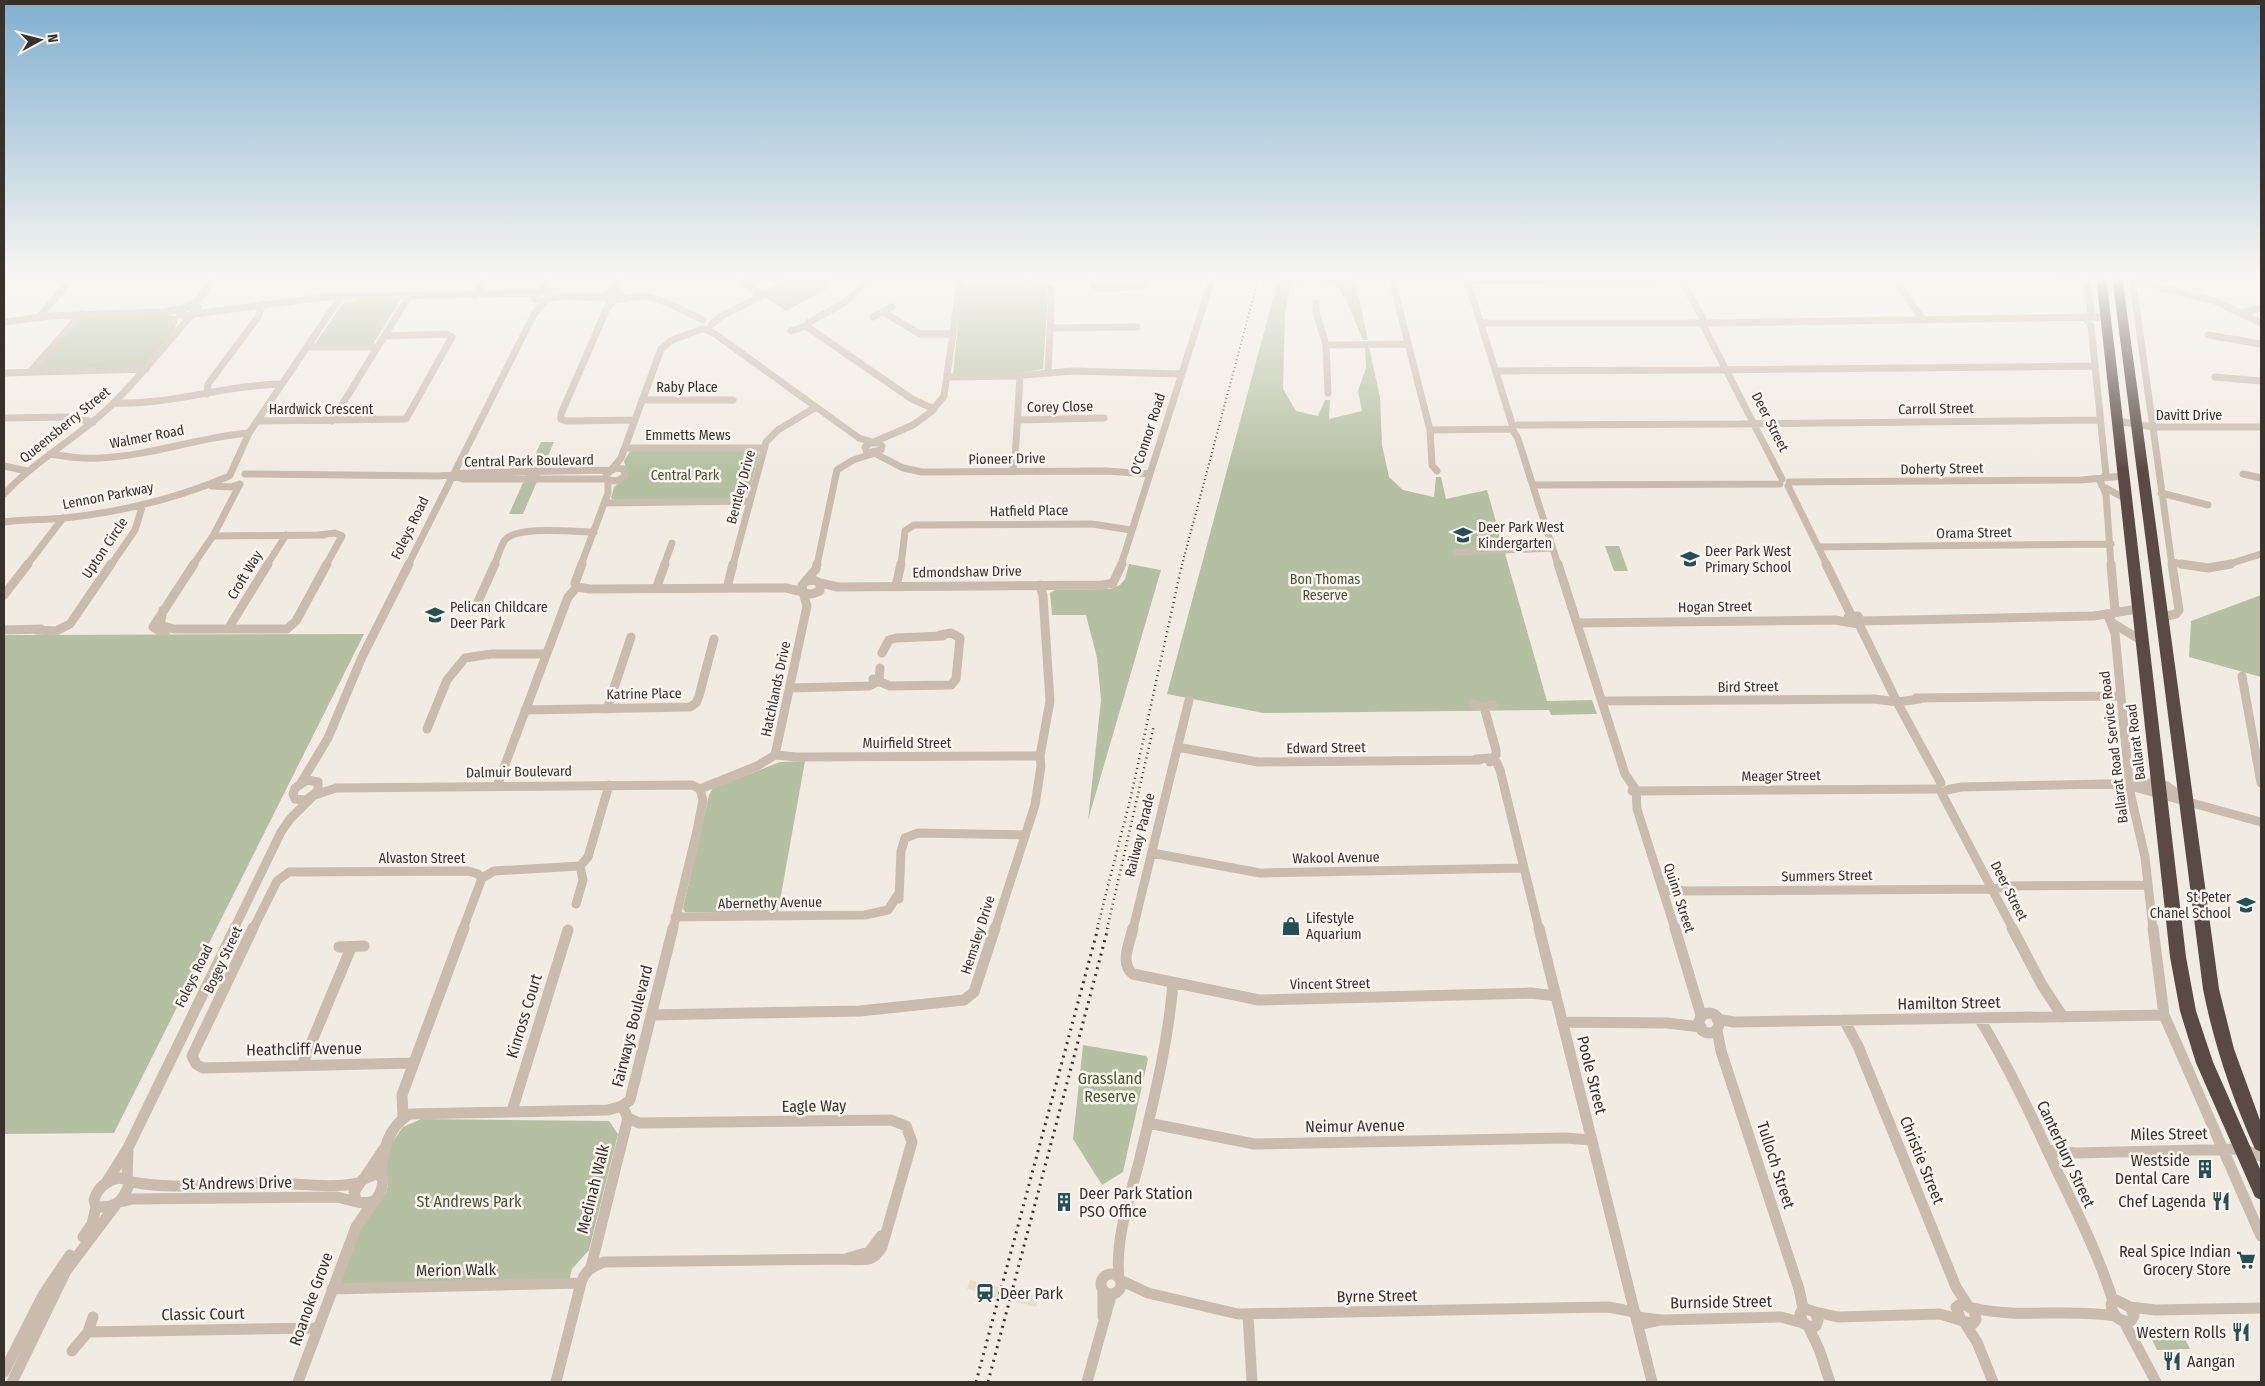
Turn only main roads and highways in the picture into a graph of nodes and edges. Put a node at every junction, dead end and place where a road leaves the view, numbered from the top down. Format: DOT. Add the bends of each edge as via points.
graph roads {
  1 [pos="2108,341"];
  2 [pos="2125,341"];
  3 [pos="2166,844"];
  4 [pos="2193,851"];
  5 [pos="2261,1142"];
  6 [pos="2261,1191"];
  1 -- 3 [label="highway, Ballarat Road"];
  2 -- 4 [label="highway"];
  3 -- 4 [label="highway"];
  3 -- 6 [label="highway, Ballarat Road" via="2178,958 2188,1011 2205,1063"];
  4 -- 5 [label="highway" via="2218,1023 2237,1090"];
}
